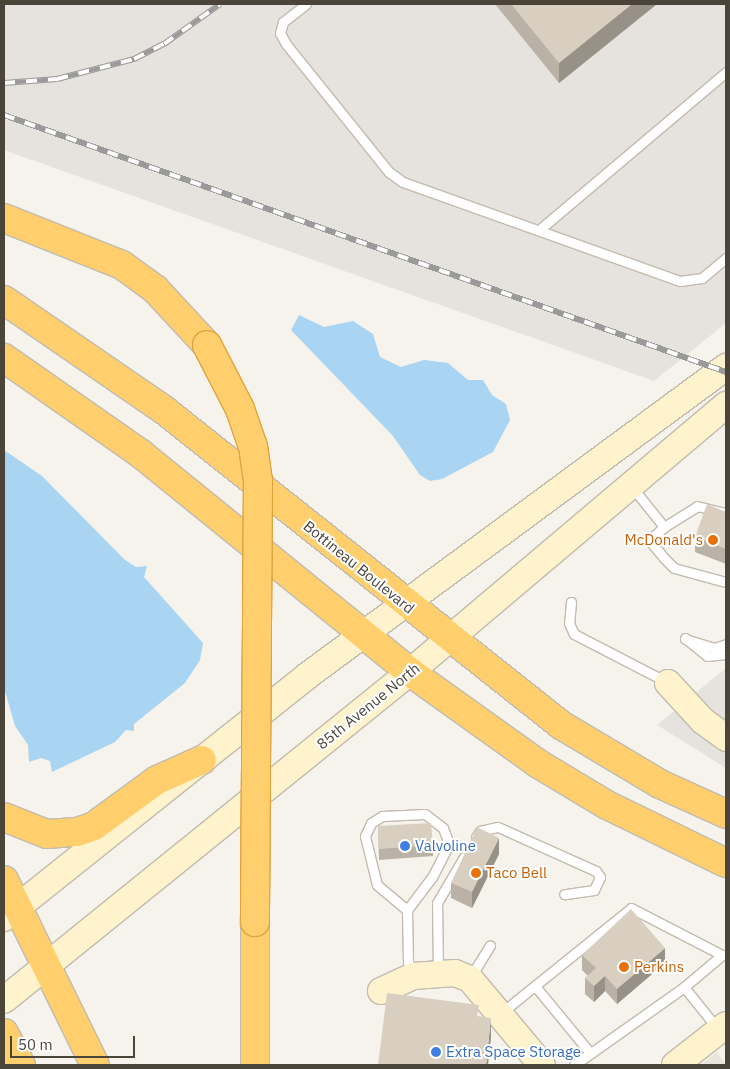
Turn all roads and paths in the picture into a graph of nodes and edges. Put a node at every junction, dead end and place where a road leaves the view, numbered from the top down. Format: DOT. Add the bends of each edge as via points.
graph roads {
  1 [pos="306,4"];
  2 [pos="726,72"];
  3 [pos="4,218"];
  4 [pos="539,230"];
  5 [pos="726,258"];
  6 [pos="4,300"];
  7 [pos="4,358"];
  8 [pos="726,367"];
  9 [pos="726,405"];
  10 [pos="629,483"];
  11 [pos="712,509"];
  12 [pos="726,513"];
  13 [pos="726,522"];
  14 [pos="664,527"];
  15 [pos="726,582"];
  16 [pos="571,602"];
  17 [pos="405,603"];
  18 [pos="366,633"];
  19 [pos="448,640"];
  20 [pos="726,644"];
  21 [pos="726,654"];
  22 [pos="410,672"];
  23 [pos="668,683"];
  24 [pos="726,738"];
  25 [pos="202,760"];
  26 [pos="726,814"];
  27 [pos="4,818"];
  28 [pos="726,863"];
  29 [pos="4,880"];
  30 [pos="564,894"];
  31 [pos="407,910"];
  32 [pos="9,914"];
  33 [pos="490,945"];
  34 [pos="44,968"];
  35 [pos="426,975"];
  36 [pos="470,978"];
  37 [pos="535,986"];
  38 [pos="684,986"];
  39 [pos="381,991"];
  40 [pos="4,1000"];
  41 [pos="500,1013"];
  42 [pos="723,1028"];
  43 [pos="590,1053"];
  44 [pos="95,1065"];
  45 [pos="255,1065"];
  46 [pos="541,1065"];
  47 [pos="574,1065"];
  48 [pos="675,1065"];
  1 -- 4 [label="lane" via="283,22 280,33 389,172 403,182"];
  2 -- 4 [label="lane"];
  3 -- 45 [label="highway, bridge" via="122,265 155,289 207,345 240,409 253,446 258,480"];
  4 -- 5 [label="lane" via="689,282"];
  6 -- 17 [label="highway, Bottineau Boulevard" via="164,410"];
  7 -- 18 [label="highway" via="140,454"];
  8 -- 17 [label="main road"];
  9 -- 10 [label="main road, 85th Avenue North"];
  10 -- 14 [label="lane"];
  10 -- 19 [label="main road, 85th Avenue North"];
  11 -- 12 [label="lane"];
  11 -- 13 [label="lane"];
  11 -- 14 [label="lane" via="691,508"];
  14 -- 15 [label="lane" via="649,540 674,568"];
  16 -- 23 [label="lane" via="569,623 574,634"];
  17 -- 18 [label="main road"];
  17 -- 19 [label="highway, Bottineau Boulevard"];
  18 -- 22 [label="highway"];
  18 -- 25 [label="main road"];
  19 -- 22 [label="main road, 85th Avenue North"];
  19 -- 26 [label="highway, Bottineau Boulevard" via="561,725 660,784"];
  20 -- 21 [label="lane" via="714,648 685,638 707,656"];
  22 -- 28 [label="highway" via="537,763 599,801"];
  22 -- 34 [label="main road, 85th Avenue North"];
  23 -- 24 [label="main road" via="703,721"];
  25 -- 27 [label="highway" via="157,780 94,826 77,832 47,834"];
  25 -- 32 [label="main road"];
  29 -- 32 [label="highway"];
  30 -- 35 [label="lane" via="594,890 600,877 596,871 498,827 480,831 437,903"];
  31 -- 31 [label="lane" via="432,877 448,844 443,828 425,814 382,816 371,823 365,836 378,885"];
  31 -- 35 [label="lane" via="408,962"];
  32 -- 34 [label="highway"];
  33 -- 36 [label="lane"];
  34 -- 40 [label="main road, 85th Avenue North"];
  34 -- 44 [label="highway"];
  35 -- 36 [label="main road"];
  35 -- 39 [label="main road"];
  36 -- 41 [label="main road"];
  37 -- 38 [label="lane" via="631,908 722,955"];
  37 -- 41 [label="lane"];
  37 -- 43 [label="lane"];
  38 -- 42 [label="lane"];
  38 -- 43 [label="lane"];
  41 -- 46 [label="main road"];
  42 -- 48 [label="main road"];
  43 -- 47 [label="lane"];
}
